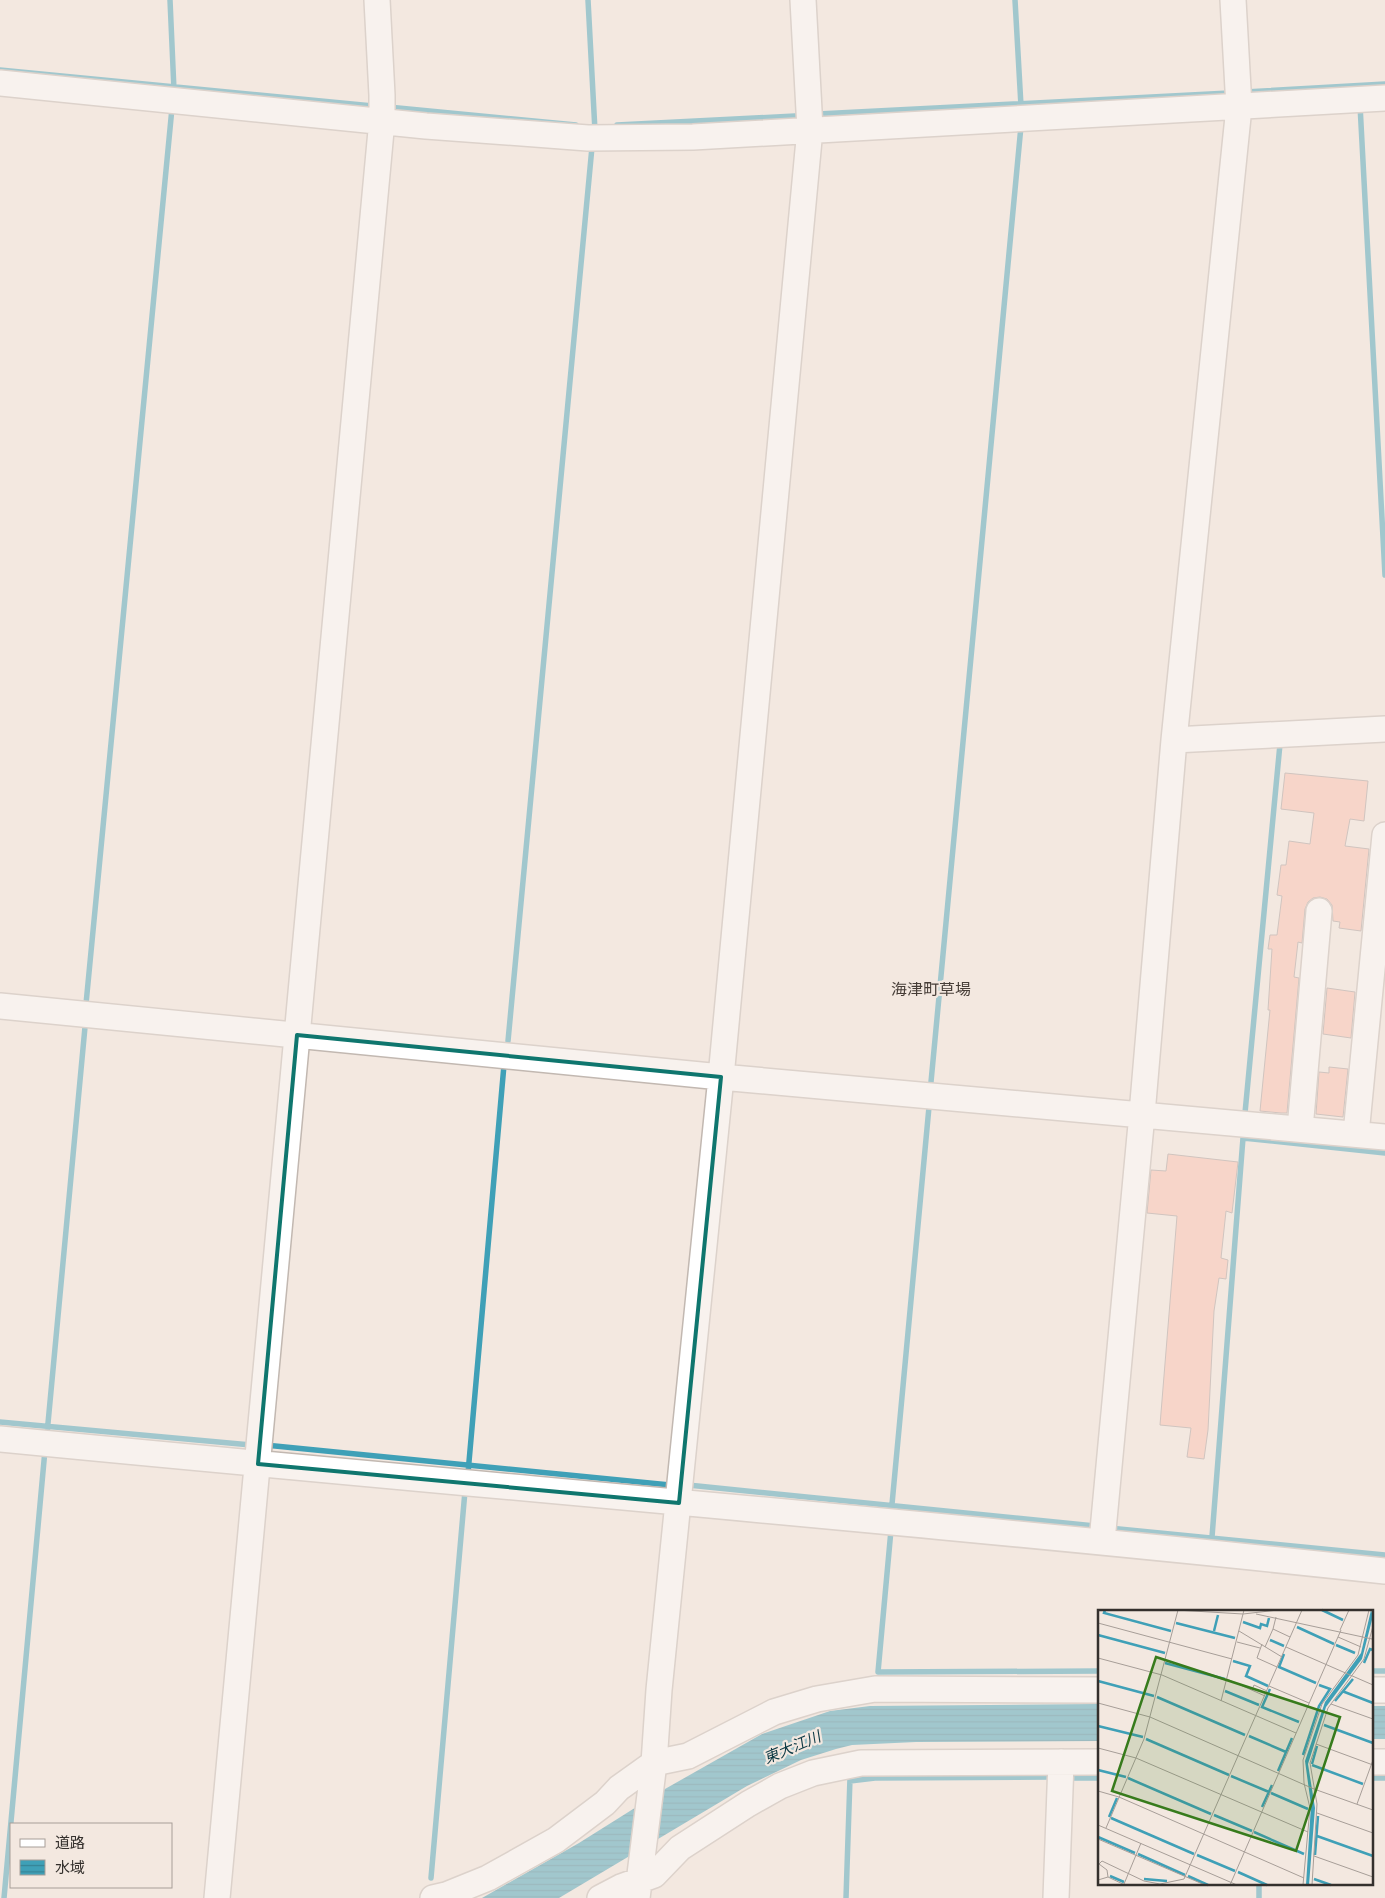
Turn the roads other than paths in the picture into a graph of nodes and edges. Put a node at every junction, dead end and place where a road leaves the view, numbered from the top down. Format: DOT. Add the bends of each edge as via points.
graph roads {
  1 [pos="377,0"];
  2 [pos="802,0"];
  3 [pos="1233,0"];
  4 [pos="0,83"];
  5 [pos="1385,98"];
  6 [pos="1239,107"];
  7 [pos="382,120"];
  8 [pos="810,129"];
  9 [pos="1385,729"];
  10 [pos="1174,740"];
  11 [pos="1385,835"];
  12 [pos="1319,911"];
  13 [pos="1377,994"];
  14 [pos="0,1006"];
  15 [pos="297,1035"];
  16 [pos="721,1077"];
  17 [pos="1142,1114"];
  18 [pos="1300,1129"];
  19 [pos="1356,1134"];
  20 [pos="1385,1137"];
  21 [pos="0,1439"];
  22 [pos="258,1464"];
  23 [pos="679,1503"];
  24 [pos="1102,1540"];
  25 [pos="1385,1571"];
  26 [pos="1098,1690"];
  27 [pos="1372,1690"];
  28 [pos="1385,1690"];
  29 [pos="1061,1762"];
  30 [pos="1098,1762"];
  31 [pos="1372,1762"];
  32 [pos="1385,1762"];
  33 [pos="652,1771"];
  34 [pos="638,1882"];
  35 [pos="217,1898"];
  36 [pos="433,1898"];
  37 [pos="600,1898"];
  38 [pos="1056,1898"];
  1 -- 7 [label="street"];
  2 -- 8 [label="street"];
  3 -- 6 [label="street"];
  4 -- 7 [label="street"];
  5 -- 6 [label="street"];
  6 -- 8 [label="street"];
  6 -- 10 [label="street"];
  7 -- 8 [label="street" via="588,138 693,137"];
  7 -- 15 [label="street"];
  8 -- 16 [label="street"];
  9 -- 10 [label="street"];
  10 -- 17 [label="street"];
  11 -- 13 [label="street"];
  12 -- 18 [label="street"];
  13 -- 19 [label="street"];
  14 -- 15 [label="street"];
  15 -- 16 [label="street"];
  15 -- 22 [label="street"];
  16 -- 17 [label="street"];
  16 -- 23 [label="street"];
  17 -- 18 [label="street"];
  17 -- 24 [label="street"];
  18 -- 19 [label="street"];
  19 -- 20 [label="street"];
  21 -- 22 [label="street"];
  22 -- 23 [label="street"];
  22 -- 35 [label="street"];
  23 -- 24 [label="street"];
  23 -- 33 [label="street"];
  24 -- 25 [label="street"];
  26 -- 33 [label="street" via="875,1689 844,1693 774,1712"];
  27 -- 28 [label="street"];
  29 -- 30 [label="street"];
  29 -- 34 [label="street" via="860,1763 813,1773 748,1804 680,1848 654,1876"];
  29 -- 38 [label="street"];
  31 -- 32 [label="street"];
  33 -- 34 [label="street"];
  33 -- 36 [label="street" via="619,1788 605,1803 556,1840 488,1878"];
  34 -- 37 [label="street"];
}
